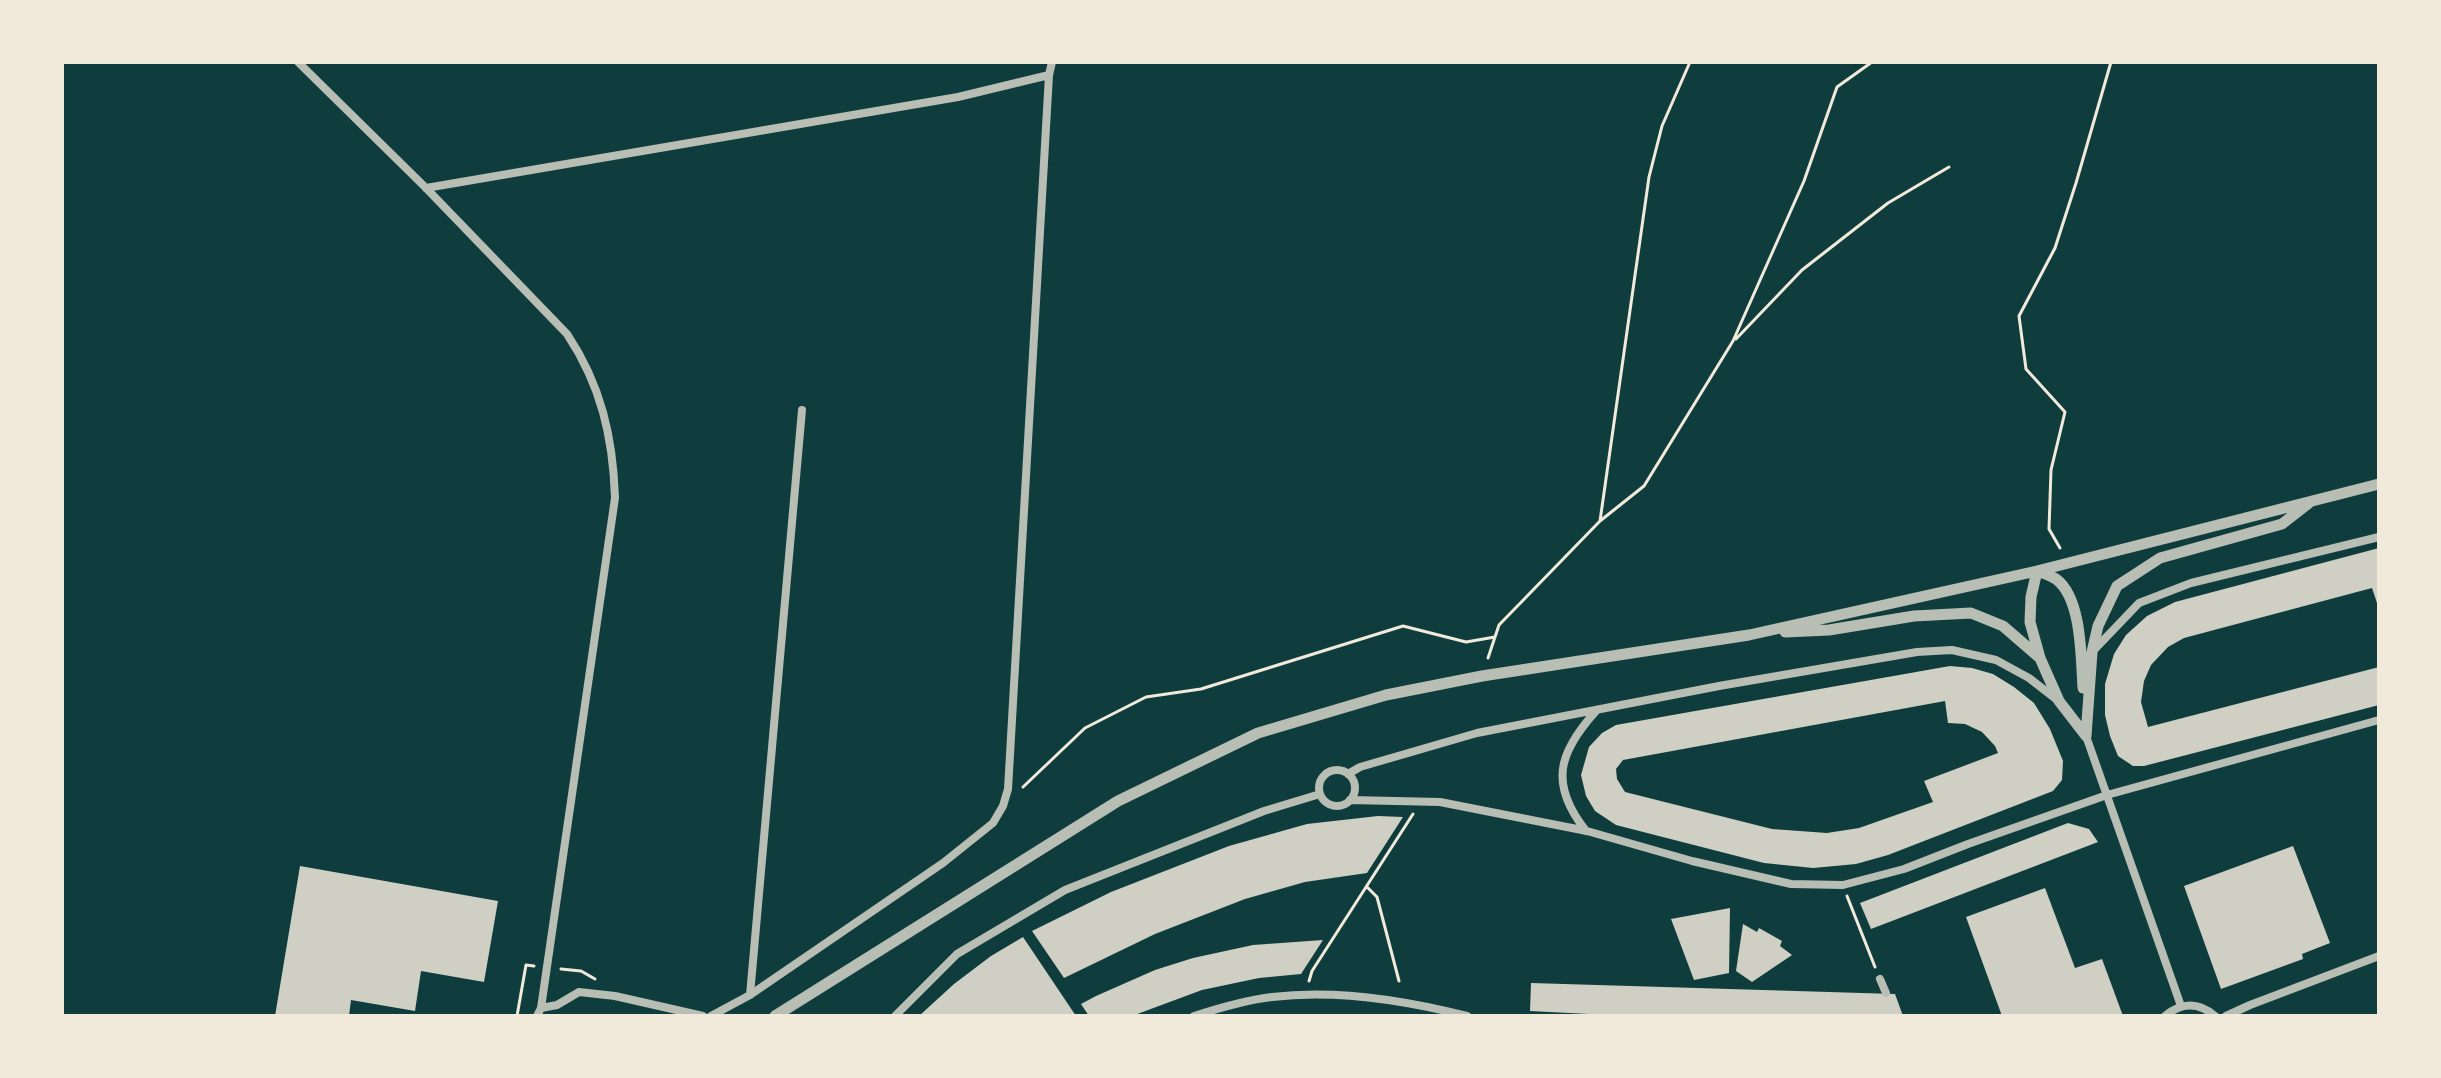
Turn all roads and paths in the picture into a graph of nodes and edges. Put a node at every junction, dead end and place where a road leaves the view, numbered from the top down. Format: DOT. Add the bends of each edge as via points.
graph roads {
  1 [pos="298,62"];
  2 [pos="1052,62"];
  3 [pos="1690,62"];
  4 [pos="1872,62"];
  5 [pos="2111,62"];
  6 [pos="1049,75"];
  7 [pos="1949,167"];
  8 [pos="426,188"];
  9 [pos="1733,341"];
  10 [pos="802,410"];
  11 [pos="2379,484"];
  12 [pos="2312,500"];
  13 [pos="1600,521"];
  14 [pos="2379,537"];
  15 [pos="2069,562"];
  16 [pos="2037,571"];
  17 [pos="1749,635"];
  18 [pos="1495,637"];
  19 [pos="2092,652"];
  20 [pos="2040,658"];
  21 [pos="1482,676"];
  22 [pos="2059,701"];
  23 [pos="1596,711"];
  24 [pos="2379,720"];
  25 [pos="2086,736"];
  26 [pos="1348,774"];
  27 [pos="1320,794"];
  28 [pos="2107,795"];
  29 [pos="1350,800"];
  30 [pos="1003,806"];
  31 [pos="1410,819"];
  32 [pos="1587,831"];
  33 [pos="1843,885"];
  34 [pos="1367,887"];
  35 [pos="2379,956"];
  36 [pos="1312,971"];
  37 [pos="1880,979"];
  38 [pos="1399,981"];
  39 [pos="1886,993"];
  40 [pos="750,995"];
  41 [pos="2181,1006"];
  42 [pos="539,1014"];
  43 [pos="703,1016"];
  44 [pos="711,1016"];
  45 [pos="775,1016"];
  46 [pos="895,1016"];
  47 [pos="1194,1016"];
  48 [pos="1467,1016"];
  49 [pos="2165,1016"];
  50 [pos="2215,1016"];
  51 [pos="2226,1016"];
  1 -- 8 [label="street"];
  2 -- 6 [label="street"];
  3 -- 13 [label="path" via="1662,126 1649,177"];
  4 -- 9 [label="path" via="1837,87 1804,181"];
  5 -- 15 [label="path" via="2055,248 2019,316 2026,369 2065,412 2051,470 2049,529"];
  6 -- 8 [label="street" via="958,97"];
  6 -- 30 [label="street"];
  7 -- 9 [label="path" via="1888,203 1802,270"];
  8 -- 42 [label="street" via="567,334 596,389 614,459 615,498"];
  9 -- 13 [label="path" via="1644,486"];
  10 -- 40 [label="street"];
  11 -- 12 [label="street"];
  12 -- 15 [label="street"];
  12 -- 19 [label="street" via="2282,524 2160,558 2117,586"];
  13 -- 18 [label="path" via="1499,625"];
  14 -- 19 [label="street" via="2165,591 2139,603"];
  15 -- 16 [label="street"];
  16 -- 17 [label="street"];
  16 -- 20 [label="street" via="2030,622"];
  16 -- 25 [label="street" via="2057,580 2074,607"];
  17 -- 20 [label="street" via="1971,613 2003,626"];
  17 -- 21 [label="street"];
  18 -- 21 [label="path"];
  18 -- 30 [label="path" via="1466,642 1403,626 1201,689 1146,697 1085,728"];
  19 -- 25 [label="street"];
  20 -- 22 [label="street"];
  21 -- 45 [label="street" via="1386,695 1258,733 1118,801"];
  22 -- 23 [label="street" via="1996,660 1952,650"];
  22 -- 25 [label="street"];
  23 -- 26 [label="street" via="1477,733"];
  23 -- 32 [label="street" via="1569,745 1562,781 1573,814"];
  24 -- 28 [label="street"];
  25 -- 28 [label="street"];
  26 -- 27 [label="street" via="1327,773"];
  26 -- 29 [label="street" via="1354,783"];
  27 -- 29 [label="street" via="1336,806"];
  27 -- 46 [label="street" via="1065,890 957,954"];
  28 -- 33 [label="street" via="1904,869"];
  28 -- 41 [label="street"];
  29 -- 32 [label="street" via="1440,802"];
  30 -- 40 [label="street" via="993,823 943,863"];
  31 -- 34 [label="path"];
  32 -- 33 [label="street" via="1791,884"];
  33 -- 37 [label="path"];
  34 -- 36 [label="path"];
  34 -- 38 [label="path" via="1377,897"];
  35 -- 51 [label="street"];
  37 -- 39 [label="street"];
  40 -- 44 [label="street"];
  41 -- 49 [label="street"];
  41 -- 50 [label="street" via="2203,1007"];
  42 -- 43 [label="street" via="579,992"];
  47 -- 48 [label="street" via="1270,997 1321,994"];
}
